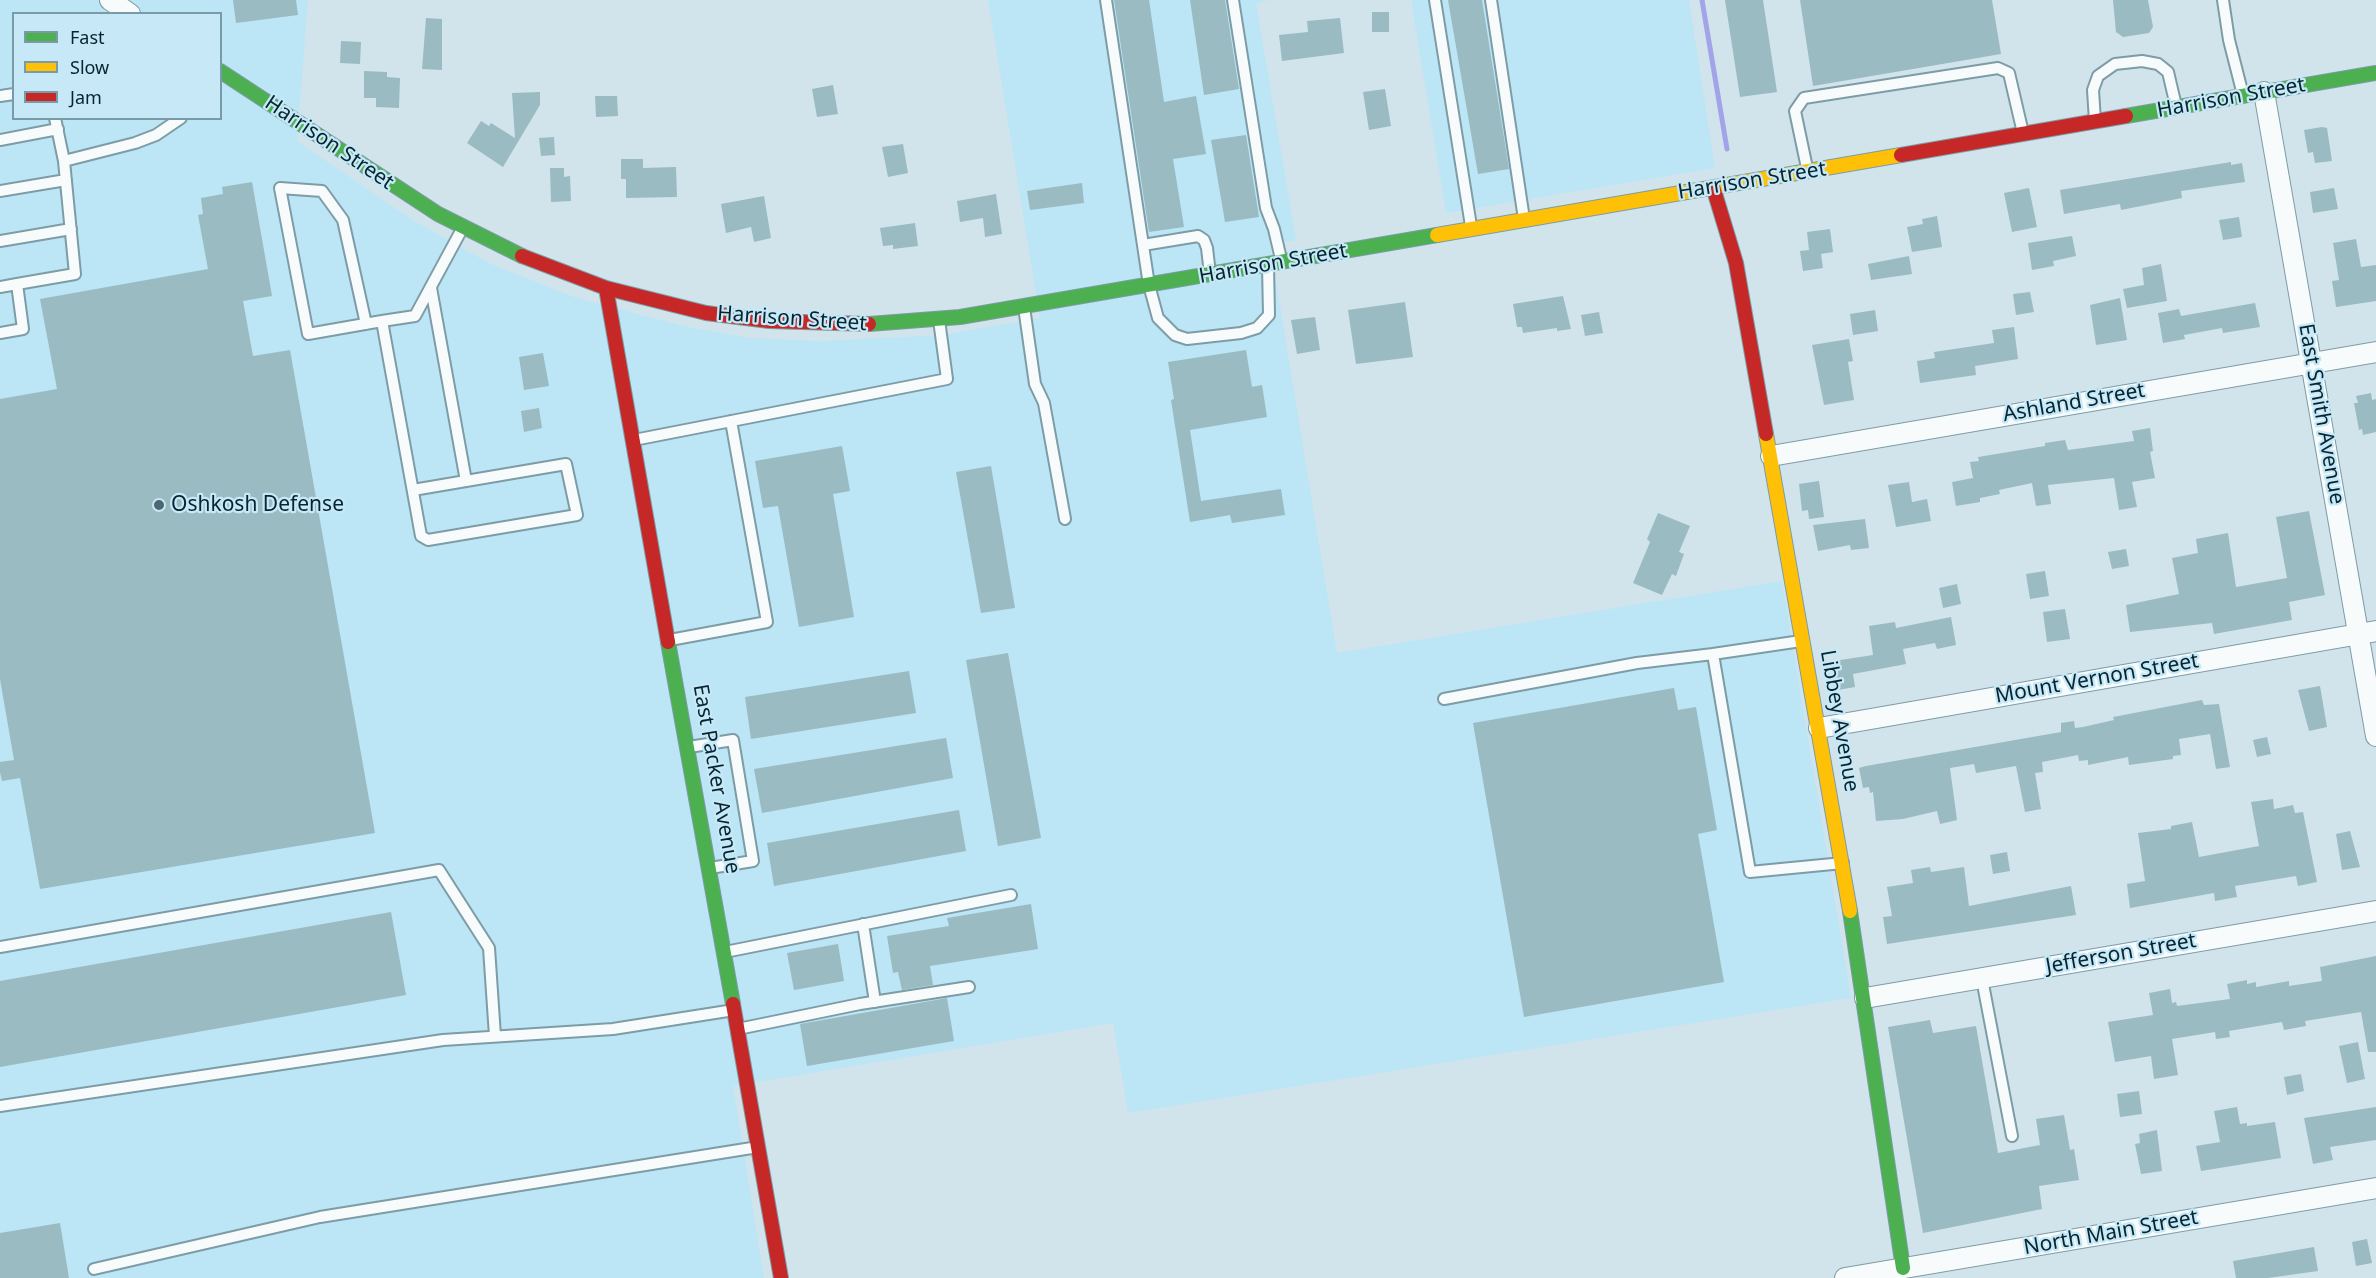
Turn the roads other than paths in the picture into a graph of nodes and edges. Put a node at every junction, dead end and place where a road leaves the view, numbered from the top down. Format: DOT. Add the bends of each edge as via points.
graph roads {
  1 [pos="110,0"];
  2 [pos="1106,0"];
  3 [pos="1233,0"];
  4 [pos="1435,0"];
  5 [pos="1491,0"];
  6 [pos="2223,0"];
  7 [pos="127,12"];
  8 [pos="2376,73"];
  9 [pos="222,76"];
  10 [pos="2264,92"];
  11 [pos="2243,95"];
  12 [pos="2177,107"];
  13 [pos="178,120"];
  14 [pos="2095,121"];
  15 [pos="56,124"];
  16 [pos="2024,134"];
  17 [pos="0,140"];
  18 [pos="64,161"];
  19 [pos="1808,172"];
  20 [pos="66,180"];
  21 [pos="1713,187"];
  22 [pos="0,191"];
  23 [pos="1524,221"];
  24 [pos="70,229"];
  25 [pos="462,229"];
  26 [pos="1471,230"];
  27 [pos="0,241"];
  28 [pos="1143,245"];
  29 [pos="1275,263"];
  30 [pos="1210,275"];
  31 [pos="17,284"];
  32 [pos="1149,285"];
  33 [pos="0,287"];
  34 [pos="430,288"];
  35 [pos="606,288"];
  36 [pos="1024,307"];
  37 [pos="939,320"];
  38 [pos="382,321"];
  39 [pos="366,324"];
  40 [pos="0,333"];
  41 [pos="2376,352"];
  42 [pos="2312,362"];
  43 [pos="731,421"];
  44 [pos="634,440"];
  45 [pos="1771,456"];
  46 [pos="466,481"];
  47 [pos="413,490"];
  48 [pos="1065,519"];
  49 [pos="2368,632"];
  50 [pos="670,640"];
  51 [pos="1803,641"];
  52 [pos="1713,654"];
  53 [pos="1444,699"];
  54 [pos="1818,728"];
  55 [pos="2376,736"];
  56 [pos="689,747"];
  57 [pos="1843,863"];
  58 [pos="710,868"];
  59 [pos="1011,895"];
  60 [pos="2376,911"];
  61 [pos="863,924"];
  62 [pos="0,947"];
  63 [pos="724,952"];
  64 [pos="1982,979"];
  65 [pos="969,987"];
  66 [pos="1865,998"];
  67 [pos="874,1002"];
  68 [pos="734,1010"];
  69 [pos="738,1029"];
  70 [pos="495,1036"];
  71 [pos="0,1106"];
  72 [pos="2012,1136"];
  73 [pos="758,1146"];
  74 [pos="2376,1188"];
  75 [pos="1903,1268"];
  76 [pos="94,1269"];
  77 [pos="782,1278"];
  78 [pos="1845,1278"];
  1 -- 7 [label="street"];
  2 -- 28 [label="lane"];
  3 -- 29 [label="lane" via="1266,208 1274,229"];
  4 -- 26 [label="lane"];
  5 -- 23 [label="lane"];
  6 -- 11 [label="lane"];
  8 -- 10 [label="street, Harrison Street"];
  9 -- 25 [label="street, Harrison Street"];
  10 -- 11 [label="street, Harrison Street"];
  10 -- 42 [label="street, East Smith Avenue"];
  11 -- 12 [label="street, Harrison Street"];
  12 -- 14 [label="street, Harrison Street"];
  12 -- 14 [label="lane" via="2168,72 2158,64 2115,64 2106,68 2093,90"];
  13 -- 18 [label="lane" via="135,143"];
  14 -- 16 [label="street, Harrison Street"];
  15 -- 17 [label="lane"];
  15 -- 18 [label="lane"];
  16 -- 19 [label="street, Harrison Street"];
  16 -- 19 [label="lane" via="2009,73 1998,68 1804,98 1796,111"];
  18 -- 20 [label="lane"];
  19 -- 21 [label="street, Harrison Street"];
  20 -- 22 [label="lane"];
  20 -- 24 [label="lane"];
  21 -- 23 [label="street, Harrison Street"];
  21 -- 45 [label="street, Libbey Avenue" via="1736,263"];
  23 -- 26 [label="street, Harrison Street"];
  24 -- 27 [label="lane"];
  24 -- 31 [label="lane" via="75,274"];
  25 -- 34 [label="lane"];
  25 -- 35 [label="street, Harrison Street"];
  26 -- 29 [label="street, Harrison Street"];
  28 -- 30 [label="lane" via="1198,236 1207,248"];
  28 -- 32 [label="lane"];
  29 -- 30 [label="street, Harrison Street"];
  29 -- 32 [label="lane" via="1269,315 1257,328 1241,333 1187,339 1175,335 1158,318"];
  30 -- 32 [label="street, Harrison Street"];
  31 -- 33 [label="lane"];
  31 -- 40 [label="lane" via="23,329"];
  32 -- 36 [label="street, Harrison Street"];
  34 -- 38 [label="lane" via="415,316"];
  34 -- 46 [label="lane"];
  35 -- 37 [label="street, Harrison Street" via="706,313 769,321 831,325"];
  35 -- 44 [label="street, East Packer Avenue"];
  36 -- 37 [label="street, Harrison Street"];
  36 -- 48 [label="lane" via="1035,384 1044,403"];
  37 -- 43 [label="lane" via="947,379"];
  38 -- 39 [label="lane"];
  38 -- 47 [label="lane"];
  39 -- 39 [label="lane" via="308,334 280,188 322,191 343,220"];
  41 -- 42 [label="street, Ashland Street"];
  42 -- 45 [label="street, Ashland Street"];
  42 -- 49 [label="street, East Smith Avenue"];
  43 -- 44 [label="lane"];
  43 -- 50 [label="lane" via="767,622"];
  44 -- 50 [label="street, East Packer Avenue"];
  45 -- 51 [label="street, Libbey Avenue"];
  46 -- 47 [label="lane"];
  46 -- 47 [label="lane" via="566,464 577,515 428,540 421,537"];
  49 -- 54 [label="street, Mount Vernon Street"];
  49 -- 55 [label="street, East Smith Avenue"];
  50 -- 56 [label="street, East Packer Avenue"];
  51 -- 52 [label="lane"];
  51 -- 54 [label="street, Libbey Avenue"];
  52 -- 53 [label="lane" via="1637,663"];
  52 -- 57 [label="lane" via="1750,872"];
  54 -- 57 [label="street, Libbey Avenue"];
  56 -- 58 [label="street, East Packer Avenue"];
  56 -- 58 [label="lane" via="733,740 753,861"];
  57 -- 66 [label="street, Libbey Avenue"];
  58 -- 63 [label="street, East Packer Avenue"];
  59 -- 61 [label="lane"];
  60 -- 64 [label="street, Jefferson Street"];
  61 -- 63 [label="lane"];
  61 -- 67 [label="lane"];
  62 -- 70 [label="lane" via="439,870 489,948"];
  63 -- 68 [label="street, East Packer Avenue"];
  64 -- 66 [label="street, Jefferson Street"];
  64 -- 72 [label="lane"];
  65 -- 67 [label="lane"];
  66 -- 75 [label="street, Libbey Avenue"];
  67 -- 69 [label="lane"];
  68 -- 69 [label="street, East Packer Avenue"];
  68 -- 70 [label="lane" via="613,1029"];
  69 -- 73 [label="street, East Packer Avenue"];
  70 -- 71 [label="lane" via="431,1042"];
  73 -- 76 [label="lane" via="320,1217"];
  73 -- 77 [label="street, East Packer Avenue"];
  74 -- 75 [label="street, North Main Street"];
  75 -- 78 [label="street, North Main Street"];
}
